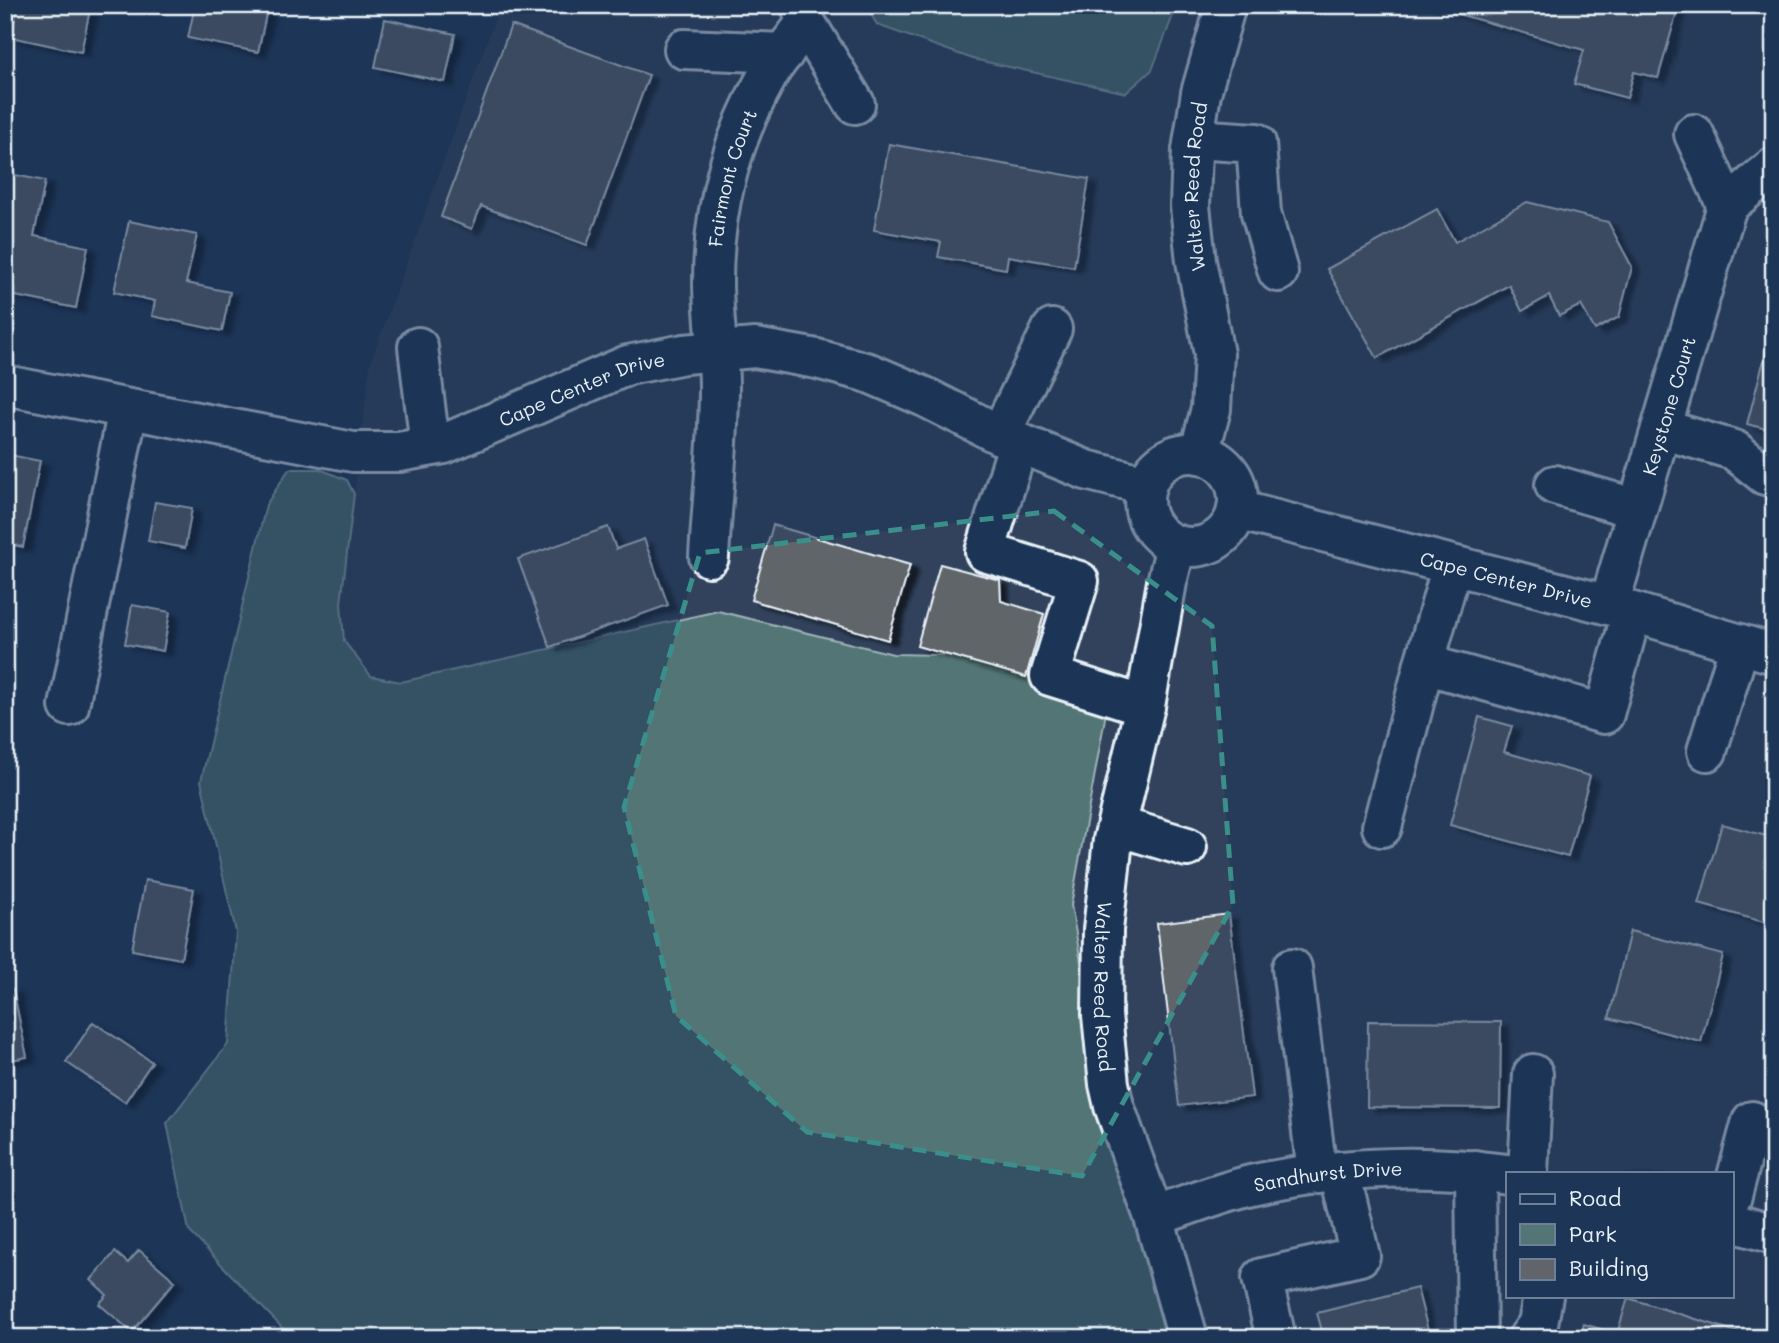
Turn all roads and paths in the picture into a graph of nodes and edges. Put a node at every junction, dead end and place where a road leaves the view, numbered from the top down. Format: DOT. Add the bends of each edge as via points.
graph roads {
  1 [pos="1226,5"];
  2 [pos="804,14"];
  3 [pos="684,48"];
  4 [pos="784,53"];
  5 [pos="855,104"];
  6 [pos="1694,134"];
  7 [pos="1194,139"];
  8 [pos="1774,167"];
  9 [pos="1727,206"];
  10 [pos="1278,272"];
  11 [pos="1052,329"];
  12 [pos="418,347"];
  13 [pos="719,350"];
  14 [pos="5,385"];
  15 [pos="128,409"];
  16 [pos="1661,429"];
  17 [pos="1009,438"];
  18 [pos="430,446"];
  19 [pos="1199,454"];
  20 [pos="1774,477"];
  21 [pos="1146,485"];
  22 [pos="1555,485"];
  23 [pos="1637,509"];
  24 [pos="1237,510"];
  25 [pos="1176,546"];
  26 [pos="709,557"];
  27 [pos="1452,566"];
  28 [pos="1620,609"];
  29 [pos="1757,649"];
  30 [pos="1424,664"];
  31 [pos="69,706"];
  32 [pos="1145,706"];
  33 [pos="1707,751"];
  34 [pos="1117,826"];
  35 [pos="1381,827"];
  36 [pos="1187,847"];
  37 [pos="1292,968"];
  38 [pos="1533,1074"];
  39 [pos="1752,1121"];
  40 [pos="1329,1172"];
  41 [pos="1492,1172"];
  42 [pos="1528,1172"];
  43 [pos="1734,1188"];
  44 [pos="1154,1217"];
  45 [pos="1734,1223"];
  46 [pos="1774,1234"];
  47 [pos="1492,1247"];
  48 [pos="1543,1298"];
  49 [pos="1188,1338"];
  50 [pos="1276,1338"];
  51 [pos="1477,1338"];
  52 [pos="1528,1338"];
  1 -- 7 [label="street, Walter Reed Road" via="1201,93"];
  2 -- 4 [label="street, Fairmont Court"];
  2 -- 5 [label="street"];
  3 -- 4 [label="street"];
  4 -- 13 [label="street, Fairmont Court" via="745,120 727,170 717,222 713,284"];
  6 -- 9 [label="street"];
  7 -- 10 [label="street" via="1256,143 1261,213"];
  7 -- 19 [label="street, Walter Reed Road" via="1193,234 1213,354 1211,409"];
  8 -- 9 [label="street"];
  9 -- 16 [label="street, Keystone Court"];
  11 -- 17 [label="street"];
  12 -- 18 [label="street"];
  13 -- 17 [label="street, Cape Center Drive" via="755,348 869,373"];
  13 -- 18 [label="street, Cape Center Drive" via="628,365"];
  13 -- 26 [label="street, Fairmont Court"];
  14 -- 15 [label="street, Cape Center Drive"];
  15 -- 18 [label="street, Cape Center Drive" via="353,452 399,452"];
  15 -- 31 [label="street"];
  16 -- 20 [label="street" via="1734,450"];
  16 -- 23 [label="street, Keystone Court"];
  17 -- 21 [label="street, Cape Center Drive" via="1086,470"];
  17 -- 32 [label="street" via="985,552 1079,581 1050,676"];
  19 -- 21 [label="street" via="1169,458"];
  19 -- 24 [label="street" via="1225,468 1236,488"];
  21 -- 25 [label="street" via="1144,512 1151,527"];
  22 -- 23 [label="street"];
  23 -- 28 [label="street, Keystone Court"];
  24 -- 25 [label="street" via="1222,536 1192,548"];
  24 -- 27 [label="street, Cape Center Drive"];
  25 -- 32 [label="street, Walter Reed Road"];
  27 -- 28 [label="street, Cape Center Drive"];
  27 -- 30 [label="street"];
  28 -- 29 [label="street, Cape Center Drive"];
  28 -- 30 [label="street, Keystone Court" via="1604,714"];
  29 -- 33 [label="street"];
  30 -- 35 [label="street"];
  32 -- 34 [label="street, Walter Reed Road"];
  34 -- 36 [label="street"];
  34 -- 44 [label="street, Walter Reed Road" via="1103,930 1102,1015 1114,1106"];
  37 -- 40 [label="street"];
  38 -- 42 [label="street"];
  39 -- 43 [label="street"];
  40 -- 41 [label="street, Sandhurst Drive" via="1385,1166"];
  40 -- 44 [label="street, Sandhurst Drive" via="1249,1186"];
  40 -- 50 [label="street" via="1360,1255 1262,1278"];
  41 -- 47 [label="street"];
  44 -- 49 [label="street, Walter Reed Road"];
  45 -- 46 [label="street"];
  47 -- 51 [label="street"];
  48 -- 52 [label="street" via="1538,1324"];
}
